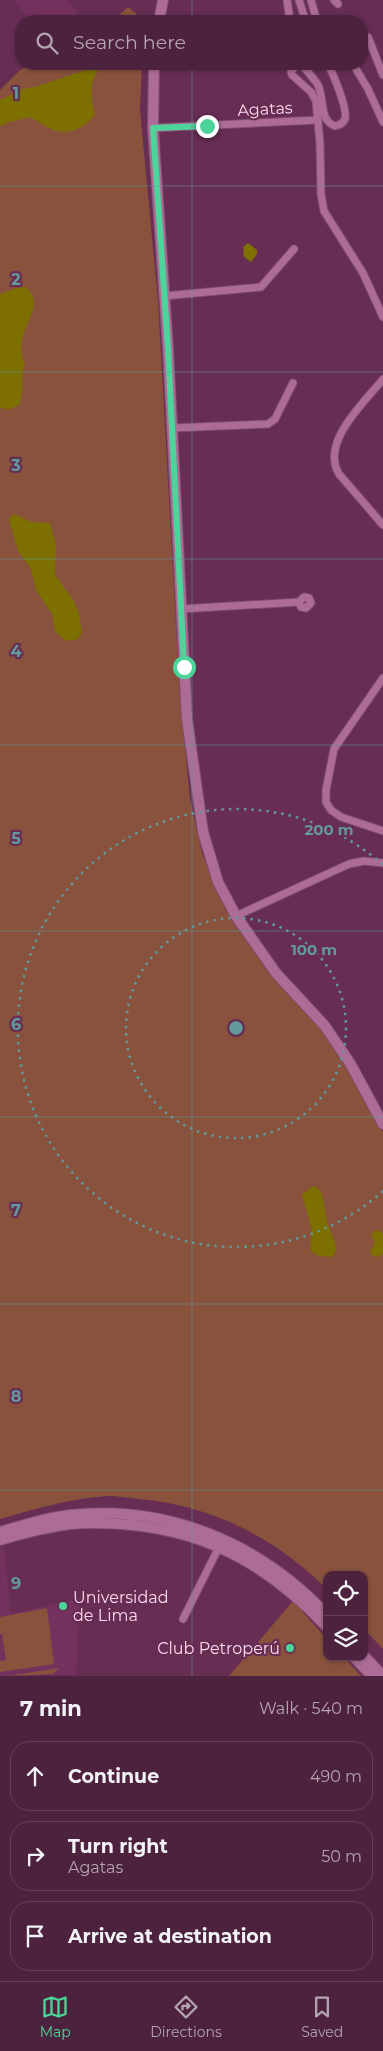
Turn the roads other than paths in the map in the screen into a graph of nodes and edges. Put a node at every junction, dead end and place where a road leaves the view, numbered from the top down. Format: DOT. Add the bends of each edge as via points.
graph roads {
  1 [pos="163,0"];
  2 [pos="287,0"];
  3 [pos="299,0"];
  4 [pos="311,0"];
  5 [pos="160,15"];
  6 [pos="289,15"];
  7 [pos="304,15"];
  8 [pos="315,15"];
  9 [pos="368,37"];
  10 [pos="154,70"];
  11 [pos="292,70"];
  12 [pos="306,70"];
  13 [pos="331,70"];
  14 [pos="357,70"];
  15 [pos="383,75"];
  16 [pos="318,120"];
  17 [pos="383,122"];
  18 [pos="153,128"];
  19 [pos="294,249"];
  20 [pos="164,296"];
  21 [pos="383,317"];
  22 [pos="383,379"];
  23 [pos="293,383"];
  24 [pos="172,428"];
  25 [pos="383,525"];
  26 [pos="299,602"];
  27 [pos="180,609"];
  28 [pos="383,678"];
  29 [pos="383,831"];
  30 [pos="383,862"];
  31 [pos="236,916"];
  32 [pos="383,1124"];
  33 [pos="0,1532"];
  34 [pos="0,1540"];
  35 [pos="219,1547"];
  36 [pos="323,1611"];
  37 [pos="183,1619"];
  38 [pos="323,1623"];
  39 [pos="368,1660"];
  40 [pos="358,1661"];
  41 [pos="372,1676"];
  42 [pos="383,1676"];
  1 -- 5 [label="street"];
  2 -- 6 [label="street"];
  3 -- 7 [label="street"];
  4 -- 8 [label="street"];
  9 -- 15 [label="street"];
  10 -- 18 [label="street"];
  11 -- 16 [label="street" via="292,75 316,101"];
  12 -- 13 [label="street" via="317,84 325,120 335,126 345,119"];
  14 -- 17 [label="street"];
  16 -- 18 [label="street, Agatas"];
  16 -- 21 [label="street" via="324,212 363,273"];
  18 -- 20 [label="street"];
  19 -- 20 [label="street" via="261,287"];
  20 -- 24 [label="street"];
  22 -- 25 [label="street" via="341,432 333,458 339,474"];
  23 -- 24 [label="street" via="275,419 268,424"];
  24 -- 27 [label="street"];
  26 -- 27 [label="street"];
  27 -- 31 [label="street" via="187,718 203,832 218,882"];
  28 -- 29 [label="street" via="334,749 326,802 341,817"];
  30 -- 31 [label="street" via="349,864"];
  31 -- 32 [label="street" via="276,972 325,1026 350,1063"];
  33 -- 36 [label="street" via="39,1520 71,1515 120,1515 174,1522 220,1538 267,1563"];
  34 -- 35 [label="street" via="72,1524 112,1522 173,1531"];
  35 -- 37 [label="street"];
  35 -- 38 [label="street" via="274,1578"];
  39 -- 42 [label="street"];
  40 -- 41 [label="street"];
}
